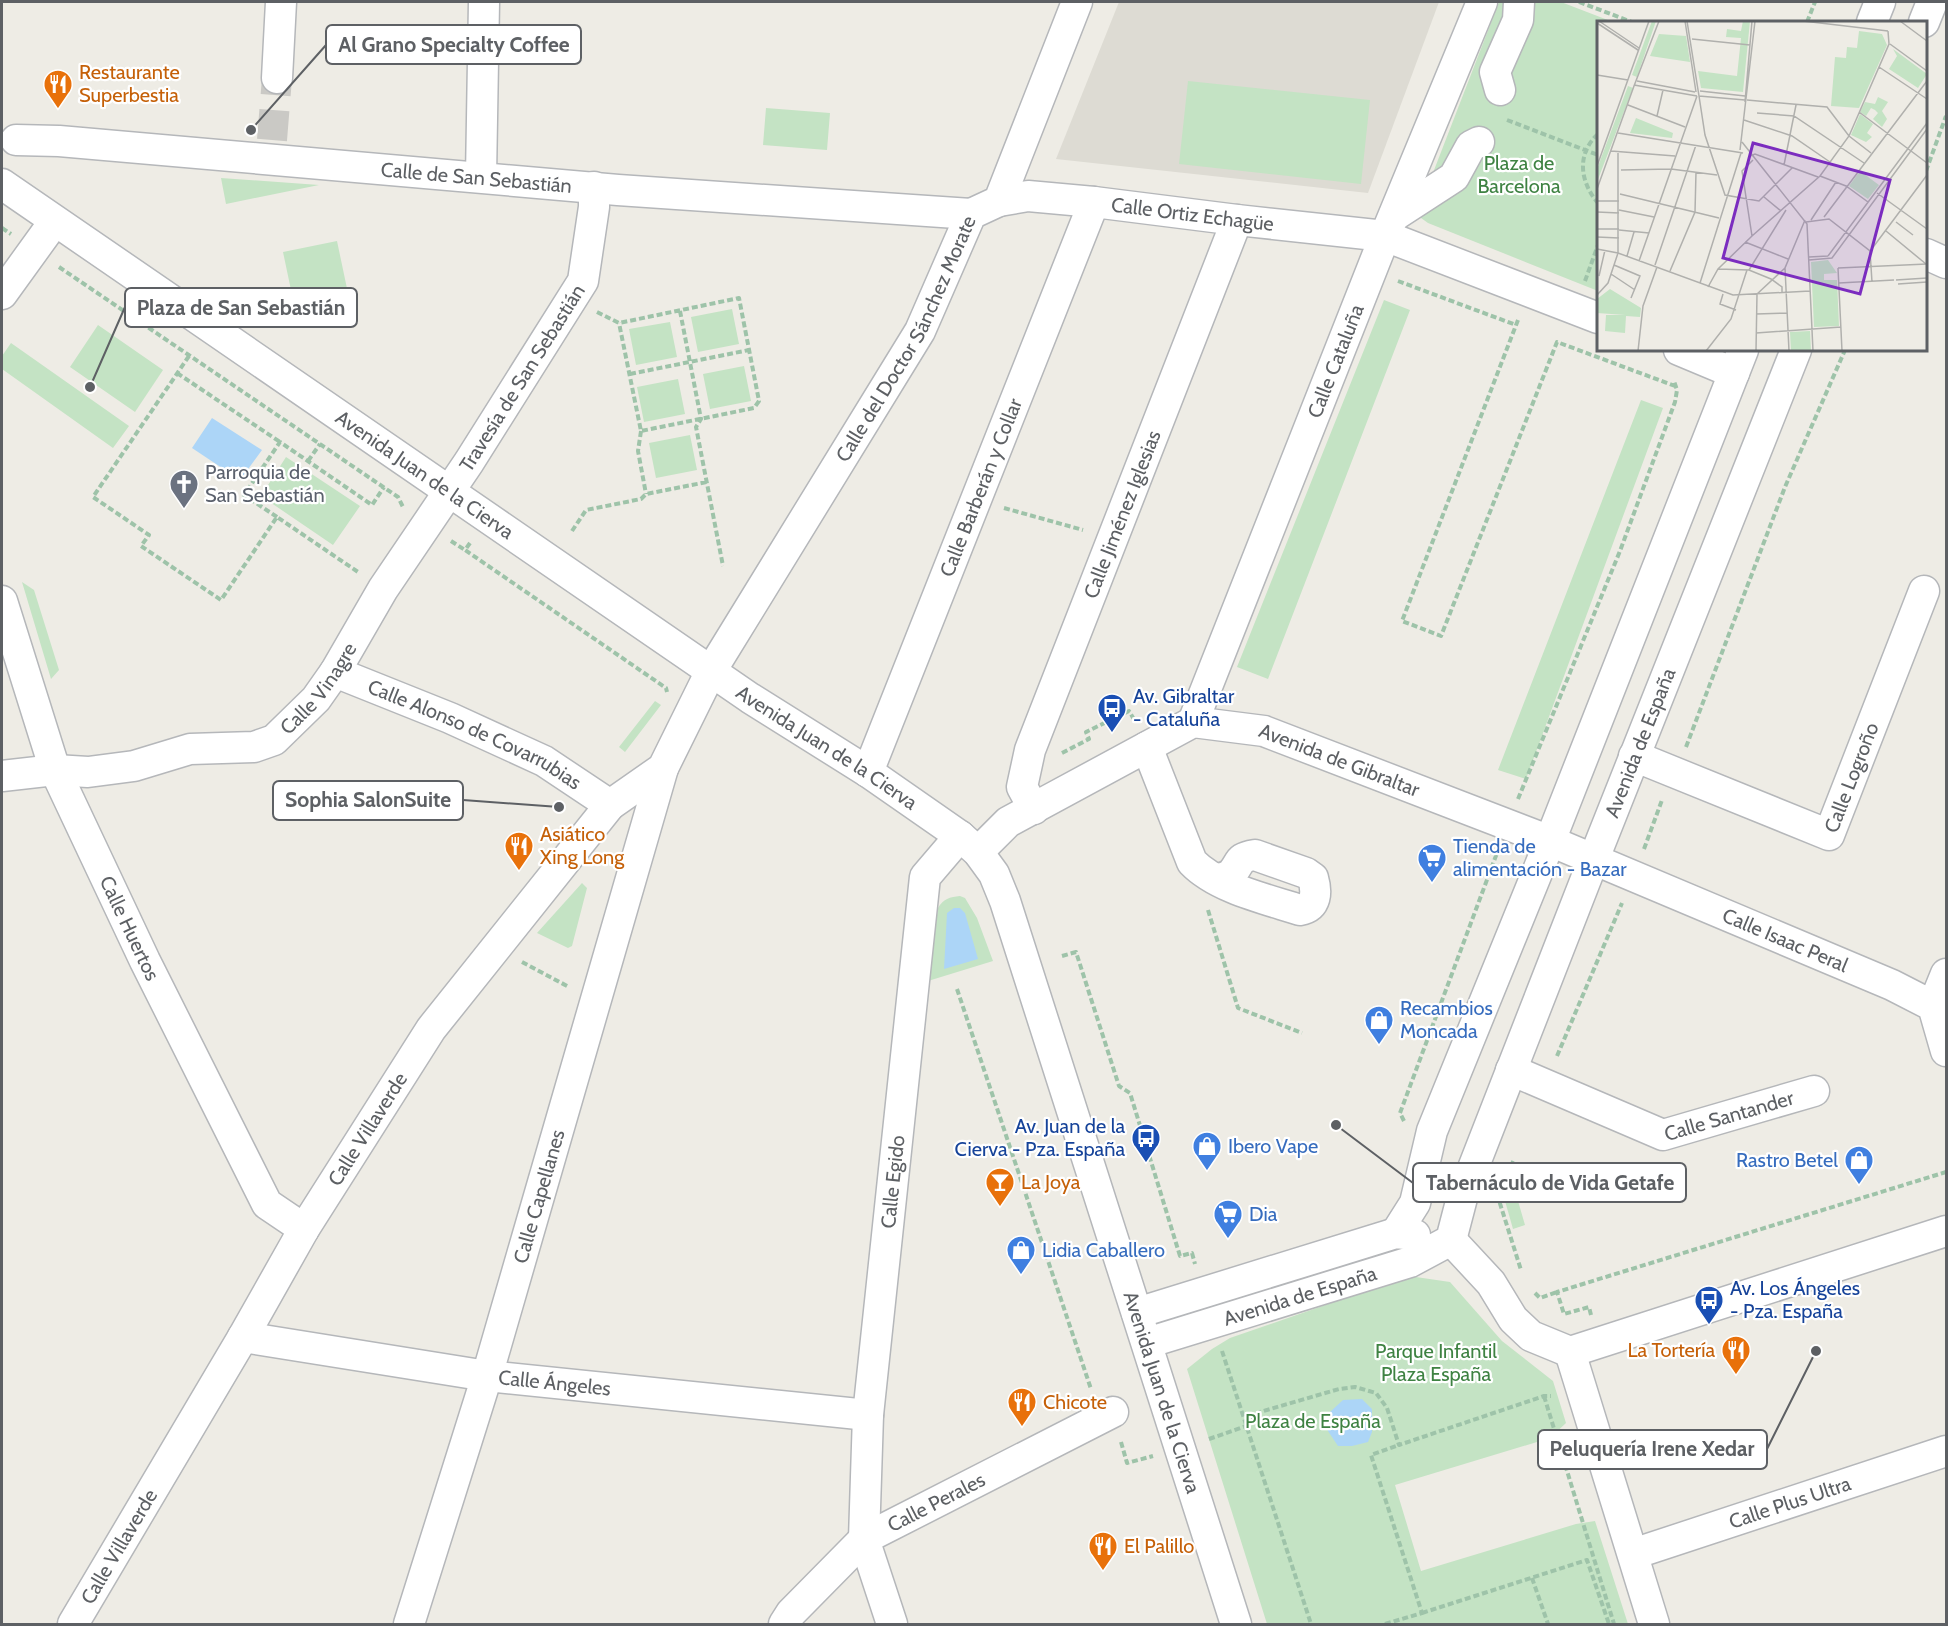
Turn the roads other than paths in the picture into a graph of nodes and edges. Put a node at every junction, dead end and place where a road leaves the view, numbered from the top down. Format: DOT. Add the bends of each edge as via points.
graph roads {
  1 [pos="281,2"];
  2 [pos="483,2"];
  3 [pos="1077,2"];
  4 [pos="1482,2"];
  5 [pos="1519,2"];
  6 [pos="1880,2"];
  7 [pos="1932,2"];
  8 [pos="1872,21"];
  9 [pos="1924,21"];
  10 [pos="277,78"];
  11 [pos="1500,90"];
  12 [pos="9,135"];
  13 [pos="1479,142"];
  14 [pos="2,173"];
  15 [pos="481,177"];
  16 [pos="2,184"];
  17 [pos="594,188"];
  18 [pos="999,201"];
  19 [pos="1094,202"];
  20 [pos="971,214"];
  21 [pos="1237,220"];
  22 [pos="54,222"];
  23 [pos="1389,226"];
  24 [pos="1927,254"];
  25 [pos="1947,263"];
  26 [pos="2,294"];
  27 [pos="1587,314"];
  28 [pos="1684,351"];
  29 [pos="1796,351"];
  30 [pos="1739,361"];
  31 [pos="448,492"];
  32 [pos="1924,591"];
  33 [pos="2,601"];
  34 [pos="711,671"];
  35 [pos="335,672"];
  36 [pos="1193,722"];
  37 [pos="1146,733"];
  38 [pos="1634,756"];
  39 [pos="663,768"];
  40 [pos="56,770"];
  41 [pos="868,772"];
  42 [pos="2,776"];
  43 [pos="610,805"];
  44 [pos="1034,809"];
  45 [pos="1550,841"];
  46 [pos="969,844"];
  47 [pos="1593,861"];
  48 [pos="1218,879"];
  49 [pos="1947,974"];
  50 [pos="1933,1006"];
  51 [pos="1947,1051"];
  52 [pos="1511,1070"];
  53 [pos="1815,1091"];
  54 [pos="304,1229"];
  55 [pos="1947,1231"];
  56 [pos="1396,1233"];
  57 [pos="1451,1240"];
  58 [pos="1137,1313"];
  59 [pos="243,1337"];
  60 [pos="1147,1344"];
  61 [pos="1570,1352"];
  62 [pos="487,1376"];
  63 [pos="868,1415"];
  64 [pos="1107,1415"];
  65 [pos="1947,1451"];
  66 [pos="864,1539"];
  67 [pos="1633,1554"];
  68 [pos="73,1624"];
  69 [pos="409,1624"];
  70 [pos="784,1624"];
  71 [pos="892,1624"];
  72 [pos="1236,1624"];
  73 [pos="1654,1624"];
  1 -- 10 [label="street"];
  2 -- 15 [label="street"];
  3 -- 18 [label="street, Calle del Doctor Sánchez Morate"];
  4 -- 23 [label="street, Calle Cataluña"];
  5 -- 11 [label="street" via="1518,20 1495,72"];
  6 -- 8 [label="street"];
  7 -- 9 [label="street"];
  12 -- 14 [label="street, Calle de San Sebastián"];
  12 -- 15 [label="street, Calle de San Sebastián" via="59,141 271,150"];
  13 -- 23 [label="street" via="1471,146 1454,177"];
  15 -- 17 [label="street, Calle de San Sebastián"];
  16 -- 22 [label="street, Avenida Juan de la Cierva"];
  17 -- 20 [label="street, Calle de San Sebastián"];
  17 -- 31 [label="street, Travesía de San Sebastián" via="584,281"];
  18 -- 19 [label="street, Calle Ortiz Echagüe" via="1028,196"];
  18 -- 20 [label="street, Calle del Doctor Sánchez Morate"];
  19 -- 21 [label="street, Calle Ortiz Echagüe"];
  19 -- 41 [label="street, Calle Barberán y Collar"];
  20 -- 34 [label="street, Calle del Doctor Sánchez Morate" via="920,331"];
  21 -- 23 [label="street, Calle Ortiz Echagüe"];
  21 -- 44 [label="street, Calle Jiménez Iglesias" via="1030,750 1022,787"];
  22 -- 26 [label="street"];
  22 -- 31 [label="street, Avenida Juan de la Cierva"];
  23 -- 27 [label="street"];
  23 -- 36 [label="street, Calle Cataluña"];
  24 -- 25 [label="street"];
  28 -- 30 [label="street"];
  29 -- 38 [label="street, Avenida de España"];
  30 -- 45 [label="street"];
  31 -- 34 [label="street, Avenida Juan de la Cierva"];
  31 -- 35 [label="street, Calle Vinagre" via="383,589"];
  32 -- 38 [label="street, Calle Logroño" via="1829,835"];
  33 -- 40 [label="street, Calle Huertos"];
  34 -- 39 [label="street, Calle Villaverde"];
  34 -- 41 [label="street, Avenida Juan de la Cierva"];
  35 -- 40 [label="street, Calle Vinagre" via="316,699 274,740 254,747 190,749 134,766 88,772"];
  35 -- 43 [label="street, Calle Alonso de Covarrubias" via="544,761"];
  36 -- 37 [label="street"];
  36 -- 45 [label="street, Avenida de Gibraltar" via="1264,731"];
  37 -- 44 [label="street"];
  37 -- 48 [label="street" via="1192,862 1203,873"];
  38 -- 47 [label="street, Avenida de España"];
  39 -- 43 [label="street, Calle Villaverde"];
  39 -- 62 [label="street, Calle Capellanes"];
  40 -- 42 [label="street, Calle Vinagre"];
  40 -- 54 [label="street, Calle Huertos" via="267,1204"];
  41 -- 46 [label="street, Avenida Juan de la Cierva"];
  43 -- 54 [label="street, Calle Villaverde" via="431,1029"];
  44 -- 46 [label="street"];
  45 -- 47 [label="street, Avenida de Gibraltar"];
  45 -- 56 [label="street" via="1432,1131 1415,1203"];
  46 -- 58 [label="street, Avenida Juan de la Cierva" via="994,874 1005,901"];
  46 -- 63 [label="street, Calle Egido" via="925,878"];
  47 -- 50 [label="street, Calle Isaac Peral" via="1892,985"];
  47 -- 52 [label="street, Avenida de España"];
  49 -- 50 [label="street"];
  50 -- 51 [label="street"];
  52 -- 53 [label="street, Calle Santander" via="1663,1135"];
  52 -- 57 [label="street, Avenida de España" via="1463,1194"];
  54 -- 59 [label="street, Calle Villaverde"];
  55 -- 61 [label="street"];
  56 -- 57 [label="street, Avenida de España"];
  56 -- 58 [label="street, Avenida de España"];
  57 -- 60 [label="street, Avenida de España" via="1410,1262"];
  57 -- 61 [label="street" via="1491,1283 1513,1319 1531,1336"];
  58 -- 60 [label="street, Avenida Juan de la Cierva"];
  59 -- 62 [label="street, Calle Ángeles"];
  59 -- 68 [label="street, Calle Villaverde"];
  60 -- 72 [label="street, Avenida Juan de la Cierva"];
  61 -- 67 [label="street"];
  62 -- 63 [label="street, Calle Ángeles"];
  62 -- 69 [label="street, Calle Capellanes"];
  63 -- 66 [label="street, Calle Egido"];
  64 -- 66 [label="street, Calle Perales"];
  65 -- 67 [label="street, Calle Plus Ultra"];
  66 -- 70 [label="street, Calle Perales"];
  66 -- 71 [label="street"];
  67 -- 73 [label="street"];
}
